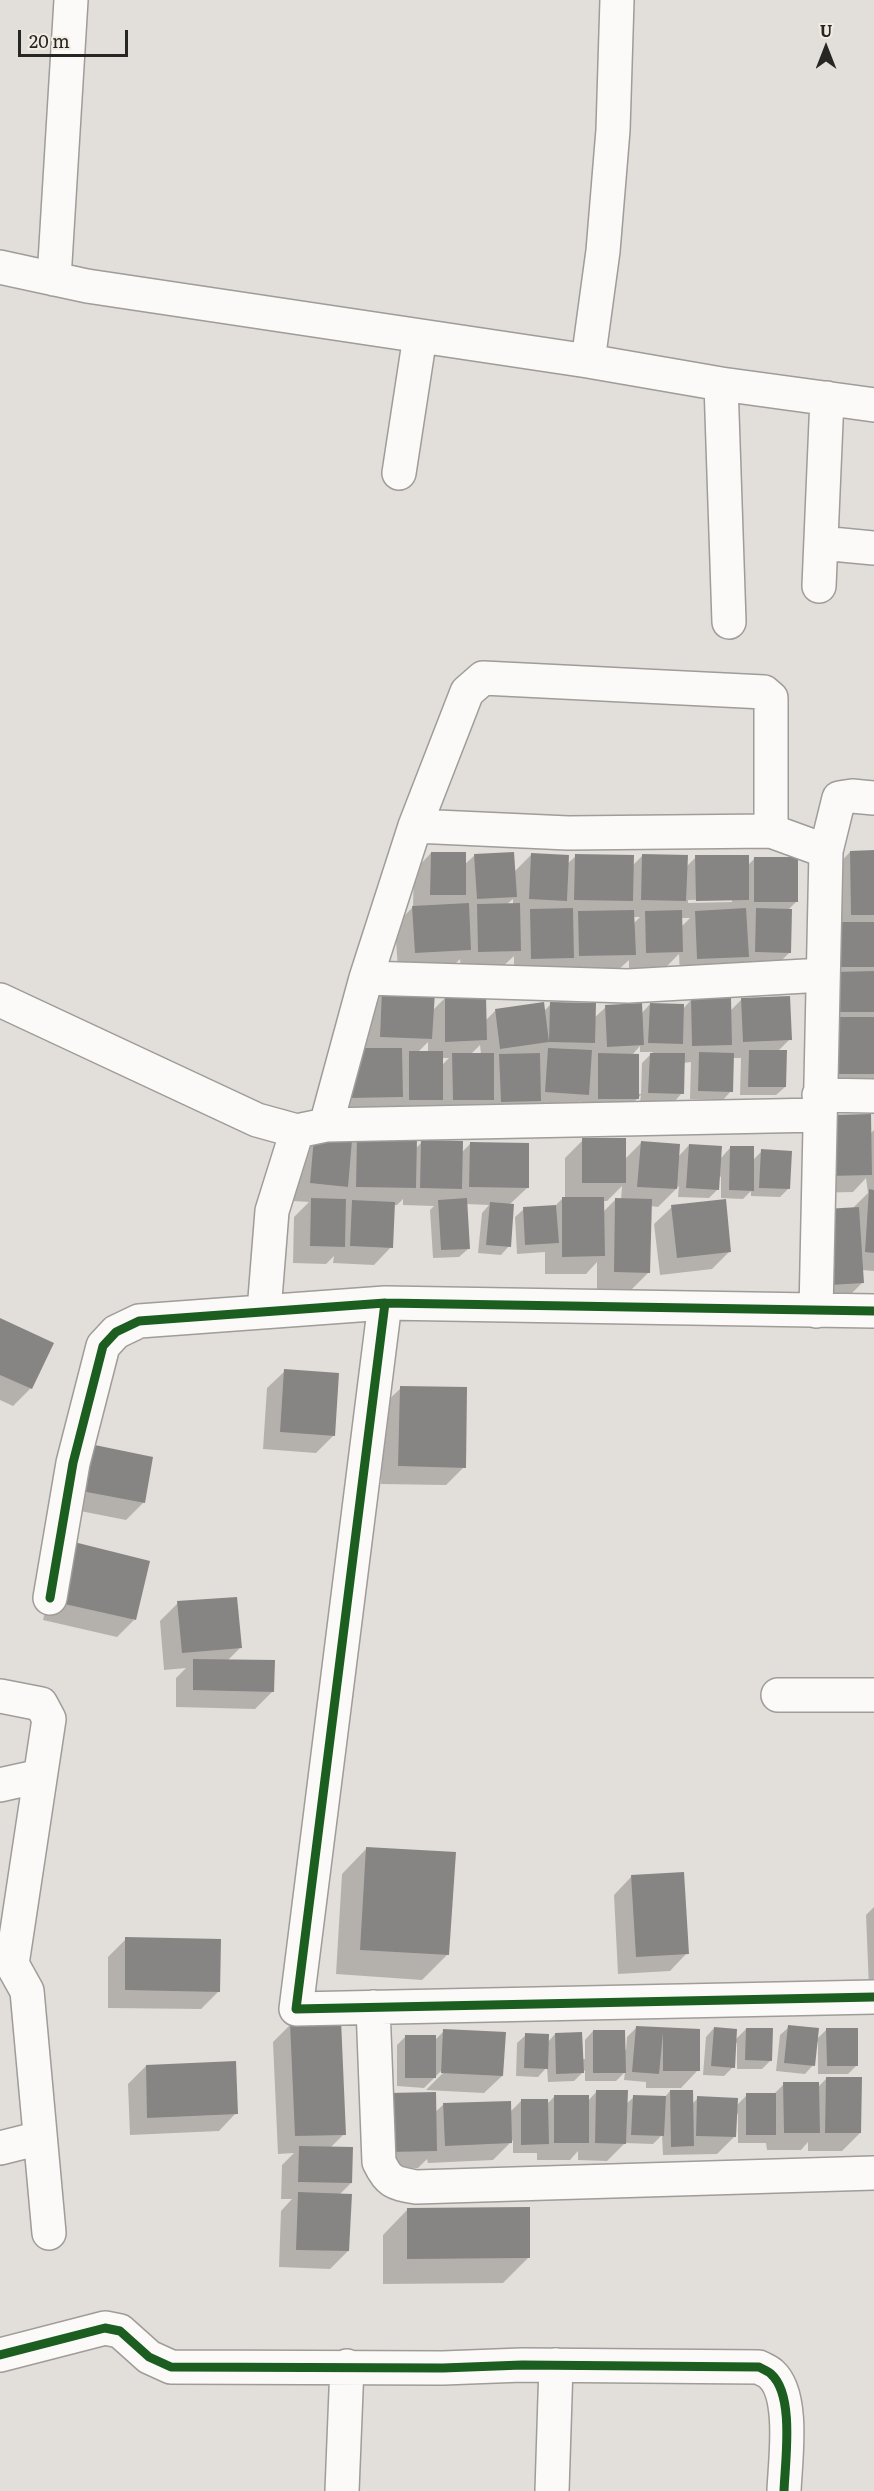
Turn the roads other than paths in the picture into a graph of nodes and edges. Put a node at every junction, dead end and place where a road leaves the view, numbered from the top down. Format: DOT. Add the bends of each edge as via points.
graph roads {
  1 [pos="71,0"];
  2 [pos="617,0"];
  3 [pos="0,267"];
  4 [pos="54,279"];
  5 [pos="420,336"];
  6 [pos="588,361"];
  7 [pos="721,384"];
  8 [pos="826,398"];
  9 [pos="874,405"];
  10 [pos="399,473"];
  11 [pos="821,543"];
  12 [pos="874,548"];
  13 [pos="819,586"];
  14 [pos="729,622"];
  15 [pos="874,798"];
  16 [pos="415,826"];
  17 [pos="771,831"];
  18 [pos="826,850"];
  19 [pos="823,975"];
  20 [pos="366,978"];
  21 [pos="0,1000"];
  22 [pos="874,1096"];
  23 [pos="819,1105"];
  24 [pos="311,1128"];
  25 [pos="385,1303"];
  26 [pos="264,1311"];
  27 [pos="816,1311"];
  28 [pos="874,1311"];
  29 [pos="50,1598"];
  30 [pos="778,1695"];
  31 [pos="874,1695"];
  32 [pos="0,1696"];
  33 [pos="40,1776"];
  34 [pos="0,1785"];
  35 [pos="6,1965"];
  36 [pos="874,1997"];
  37 [pos="372,2007"];
  38 [pos="40,2138"];
  39 [pos="0,2148"];
  40 [pos="874,2173"];
  41 [pos="49,2233"];
  42 [pos="0,2355"];
  43 [pos="556,2365"];
  44 [pos="347,2367"];
  45 [pos="342,2491"];
  46 [pos="552,2491"];
  47 [pos="784,2491"];
  1 -- 4 [label="street"];
  2 -- 6 [label="street" via="613,130 603,251"];
  3 -- 4 [label="street"];
  4 -- 5 [label="street"];
  5 -- 6 [label="street"];
  5 -- 10 [label="street"];
  6 -- 7 [label="street"];
  7 -- 8 [label="street"];
  7 -- 14 [label="street"];
  8 -- 9 [label="street"];
  8 -- 11 [label="street"];
  11 -- 12 [label="street"];
  11 -- 13 [label="street"];
  15 -- 18 [label="street" via="839,798"];
  16 -- 17 [label="street" via="568,833"];
  16 -- 17 [label="street" via="467,692 483,678 764,692 771,698"];
  16 -- 20 [label="street"];
  17 -- 18 [label="street"];
  18 -- 19 [label="street"];
  19 -- 20 [label="street" via="628,986"];
  19 -- 23 [label="street"];
  20 -- 24 [label="street"];
  21 -- 24 [label="street" via="258,1119"];
  22 -- 23 [label="street"];
  23 -- 24 [label="street"];
  23 -- 27 [label="street"];
  24 -- 26 [label="street" via="272,1211"];
  25 -- 26 [label="street"];
  25 -- 27 [label="street"];
  25 -- 37 [label="street" via="296,2009"];
  26 -- 29 [label="street" via="139,1321 116,1332 103,1346 73,1463"];
  27 -- 28 [label="street"];
  30 -- 31 [label="street"];
  32 -- 33 [label="street" via="42,1704 49,1719"];
  33 -- 34 [label="street"];
  33 -- 35 [label="street"];
  35 -- 38 [label="street" via="27,1991"];
  36 -- 37 [label="street"];
  37 -- 40 [label="street" via="379,2162 387,2178 398,2184 416,2187"];
  38 -- 39 [label="street"];
  38 -- 41 [label="street"];
  42 -- 44 [label="street" via="105,2328 120,2331 149,2357 171,2367"];
  43 -- 44 [label="street"];
  43 -- 46 [label="street"];
  43 -- 47 [label="street" via="759,2367 778,2384 786,2407"];
  44 -- 45 [label="street"];
}
